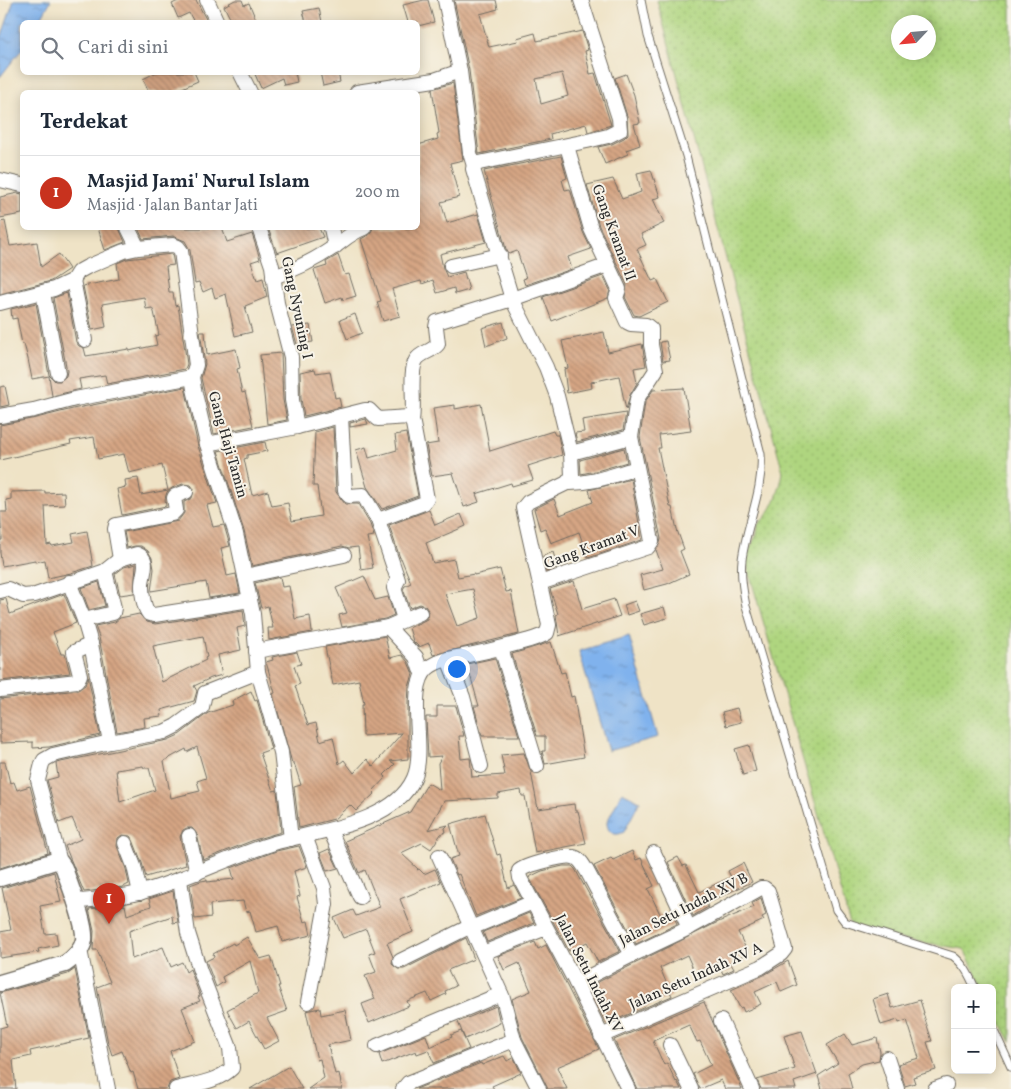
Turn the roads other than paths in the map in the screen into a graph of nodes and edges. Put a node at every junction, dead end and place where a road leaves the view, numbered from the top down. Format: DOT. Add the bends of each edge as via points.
graph roads {
  1 [pos="207,0"];
  2 [pos="445,0"];
  3 [pos="581,0"];
  4 [pos="641,0"];
  5 [pos="216,20"];
  6 [pos="460,71"];
  7 [pos="242,75"];
  8 [pos="249,90"];
  9 [pos="370,90"];
  10 [pos="567,146"];
  11 [pos="474,166"];
  12 [pos="0,180"];
  13 [pos="20,185"];
  14 [pos="129,230"];
  15 [pos="260,230"];
  16 [pos="331,230"];
  17 [pos="357,230"];
  18 [pos="335,246"];
  19 [pos="138,248"];
  20 [pos="500,255"];
  21 [pos="608,265"];
  22 [pos="451,266"];
  23 [pos="273,277"];
  24 [pos="73,280"];
  25 [pos="43,293"];
  26 [pos="512,299"];
  27 [pos="0,302"];
  28 [pos="85,340"];
  29 [pos="58,373"];
  30 [pos="192,377"];
  31 [pos="0,416"];
  32 [pos="341,416"];
  33 [pos="412,420"];
  34 [pos="297,427"];
  35 [pos="631,437"];
  36 [pos="207,444"];
  37 [pos="571,453"];
  38 [pos="637,468"];
  39 [pos="567,482"];
  40 [pos="186,492"];
  41 [pos="378,520"];
  42 [pos="652,541"];
  43 [pos="344,555"];
  44 [pos="120,559"];
  45 [pos="105,571"];
  46 [pos="245,576"];
  47 [pos="69,582"];
  48 [pos="540,584"];
  49 [pos="0,591"];
  50 [pos="250,600"];
  51 [pos="420,613"];
  52 [pos="404,619"];
  53 [pos="84,620"];
  54 [pos="388,627"];
  55 [pos="91,644"];
  56 [pos="501,648"];
  57 [pos="256,652"];
  58 [pos="448,659"];
  59 [pos="258,672"];
  60 [pos="423,673"];
  61 [pos="0,690"];
  62 [pos="110,742"];
  63 [pos="481,766"];
  64 [pos="538,766"];
  65 [pos="330,830"];
  66 [pos="189,836"];
  67 [pos="298,838"];
  68 [pos="125,843"];
  69 [pos="654,853"];
  70 [pos="438,856"];
  71 [pos="60,862"];
  72 [pos="197,873"];
  73 [pos="0,878"];
  74 [pos="180,880"];
  75 [pos="140,893"];
  76 [pos="360,897"];
  77 [pos="74,902"];
  78 [pos="533,902"];
  79 [pos="471,927"];
  80 [pos="546,928"];
  81 [pos="689,928"];
  82 [pos="80,950"];
  83 [pos="483,953"];
  84 [pos="632,955"];
  85 [pos="776,958"];
  86 [pos="400,961"];
  87 [pos="0,983"];
  88 [pos="576,983"];
  89 [pos="973,984"];
  90 [pos="501,994"];
  91 [pos="308,1002"];
  92 [pos="721,1021"];
  93 [pos="993,1029"];
  94 [pos="601,1036"];
  95 [pos="514,1040"];
  96 [pos="670,1045"];
  97 [pos="377,1046"];
  98 [pos="887,1058"];
  99 [pos="1011,1067"];
  100 [pos="108,1089"];
  101 [pos="176,1089"];
  102 [pos="403,1089"];
  103 [pos="539,1089"];
  104 [pos="628,1089"];
  105 [pos="691,1089"];
  106 [pos="752,1089"];
  107 [pos="897,1089"];
  1 -- 5 [label="street"];
  2 -- 6 [label="street"];
  3 -- 10 [label="street" via="621,128 608,136"];
  4 -- 89 [label="lane" via="648,36 686,156 762,454 761,474 742,559 746,606 836,910 845,922 953,956 961,962"];
  6 -- 9 [label="street" via="434,80"];
  6 -- 11 [label="street"];
  7 -- 8 [label="street"];
  10 -- 11 [label="street"];
  10 -- 21 [label="street, Gang Kramat II" via="591,229"];
  11 -- 20 [label="street"];
  12 -- 13 [label="street"];
  14 -- 19 [label="street"];
  15 -- 23 [label="street, Gang Nyuning I"];
  16 -- 18 [label="street"];
  17 -- 18 [label="street"];
  18 -- 23 [label="street" via="301,266"];
  19 -- 24 [label="street, Gang Haji Tamin" via="87,267"];
  19 -- 30 [label="street, Gang Haji Tamin" via="173,245 181,251 196,365"];
  20 -- 22 [label="street"];
  20 -- 26 [label="street"];
  21 -- 26 [label="street"];
  21 -- 35 [label="street, Gang Kramat II" via="619,289 616,298 627,322 646,325 652,331 650,342 656,370 637,398"];
  23 -- 34 [label="street, Gang Nyuning I" via="291,357 292,400"];
  24 -- 25 [label="street, Gang Haji Tamin"];
  24 -- 28 [label="street"];
  25 -- 27 [label="street, Gang Haji Tamin"];
  25 -- 29 [label="street"];
  26 -- 33 [label="street" via="437,322 438,344 421,354 412,370"];
  26 -- 37 [label="street" via="552,383"];
  30 -- 31 [label="street"];
  30 -- 36 [label="street, Gang Haji Tamin"];
  32 -- 33 [label="street" via="367,409 378,419 407,416"];
  32 -- 34 [label="street"];
  32 -- 41 [label="street" via="346,492 349,496 362,495"];
  33 -- 41 [label="street" via="428,499"];
  34 -- 36 [label="street"];
  35 -- 37 [label="street"];
  35 -- 38 [label="street, Gang Kramat II"];
  36 -- 46 [label="street, Gang Haji Tamin" via="232,519"];
  37 -- 39 [label="street" via="572,476"];
  38 -- 39 [label="street" via="582,484"];
  38 -- 42 [label="street, Gang Kramat II"];
  39 -- 48 [label="street" via="528,502 523,508"];
  40 -- 44 [label="street" via="174,498 176,510 172,514 116,525"];
  41 -- 52 [label="street" via="398,580 394,588"];
  42 -- 48 [label="street, Gang Kramat V" via="648,547"];
  43 -- 46 [label="street"];
  44 -- 45 [label="street"];
  44 -- 50 [label="street" via="137,554 143,560 145,609 152,615"];
  45 -- 47 [label="street"];
  45 -- 53 [label="street" via="114,608 112,613"];
  46 -- 50 [label="street, Gang Haji Tamin"];
  47 -- 49 [label="street" via="35,595 23,596 8,589"];
  47 -- 53 [label="street"];
  48 -- 56 [label="street" via="549,625 547,633"];
  50 -- 57 [label="street, Gang Haji Tamin"];
  51 -- 52 [label="street"];
  52 -- 54 [label="street"];
  53 -- 55 [label="street"];
  54 -- 57 [label="street"];
  54 -- 60 [label="street" via="416,657"];
  55 -- 61 [label="street" via="74,652 79,680"];
  55 -- 62 [label="street"];
  56 -- 58 [label="street"];
  56 -- 64 [label="street"];
  57 -- 59 [label="street, Gang Haji Tamin"];
  58 -- 60 [label="street" via="432,665"];
  58 -- 63 [label="street" via="463,697"];
  59 -- 62 [label="street" via="206,693 202,707 170,729"];
  59 -- 67 [label="street, Gang Haji Tamin" via="281,752"];
  60 -- 65 [label="street" via="417,696 418,767 406,792 380,811"];
  62 -- 71 [label="street" via="53,755 44,760 40,769 38,780"];
  65 -- 67 [label="street"];
  65 -- 76 [label="street"];
  66 -- 72 [label="street"];
  67 -- 72 [label="street" via="259,848"];
  67 -- 91 [label="street, Gang Haji Tamin" via="324,888 326,904"];
  68 -- 75 [label="street"];
  69 -- 81 [label="street"];
  70 -- 79 [label="street"];
  71 -- 73 [label="street"];
  71 -- 77 [label="street"];
  72 -- 74 [label="street"];
  74 -- 75 [label="street"];
  74 -- 101 [label="street" via="188,933 230,1048 232,1068 213,1079"];
  75 -- 77 [label="street"];
  77 -- 82 [label="street" via="84,929"];
  78 -- 79 [label="street"];
  78 -- 80 [label="street, Jalan Setu Indah XV"];
  78 -- 84 [label="street, Jalan Setu Indah XV" via="519,871 567,856 580,860"];
  79 -- 83 [label="street"];
  79 -- 86 [label="street"];
  80 -- 83 [label="street"];
  80 -- 88 [label="street, Jalan Setu Indah XV"];
  81 -- 84 [label="street, Jalan Setu Indah XV B"];
  81 -- 85 [label="street, Jalan Setu Indah XV B" via="764,888 785,949"];
  82 -- 87 [label="street" via="65,964"];
  82 -- 100 [label="street"];
  83 -- 90 [label="street"];
  84 -- 88 [label="street, Jalan Setu Indah XV B"];
  85 -- 94 [label="street, Jalan Setu Indah XV A" via="762,967"];
  88 -- 94 [label="street, Jalan Setu Indah XV"];
  90 -- 95 [label="street"];
  90 -- 97 [label="street"];
  92 -- 106 [label="street"];
  93 -- 99 [label="lane"];
  94 -- 104 [label="street, Jalan Setu Indah XV"];
  95 -- 102 [label="street" via="408,1083"];
  95 -- 103 [label="street"];
  96 -- 105 [label="street"];
  98 -- 107 [label="street"];
}
